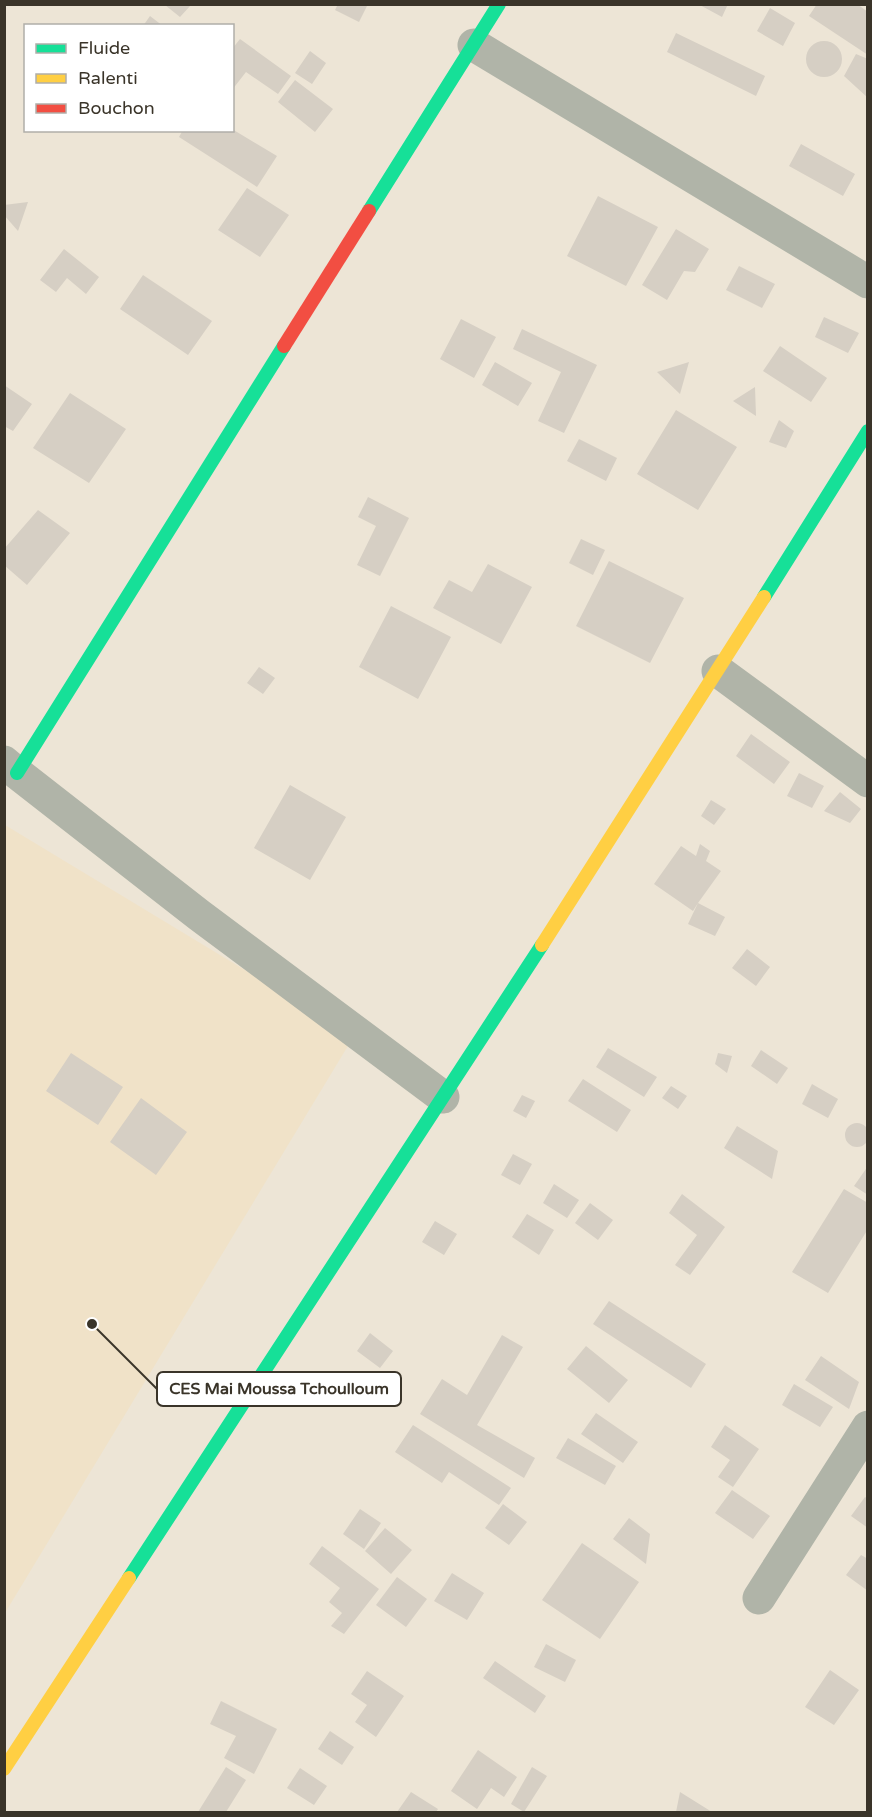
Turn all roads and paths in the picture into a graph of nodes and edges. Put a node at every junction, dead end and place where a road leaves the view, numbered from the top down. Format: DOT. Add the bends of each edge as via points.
graph roads {
  1 [pos="499,4"];
  2 [pos="474,45"];
  3 [pos="867,282"];
  4 [pos="867,431"];
  5 [pos="718,671"];
  6 [pos="11,768"];
  7 [pos="867,781"];
  8 [pos="443,1097"];
  9 [pos="867,1427"];
  10 [pos="759,1598"];
  11 [pos="4,1769"];
  1 -- 2 [label="street"];
  2 -- 3 [label="street"];
  2 -- 6 [label="street"];
  4 -- 5 [label="street"];
  5 -- 7 [label="street"];
  5 -- 8 [label="street"];
  6 -- 8 [label="street" via="199,915"];
  8 -- 11 [label="street"];
  9 -- 10 [label="street"];
}
